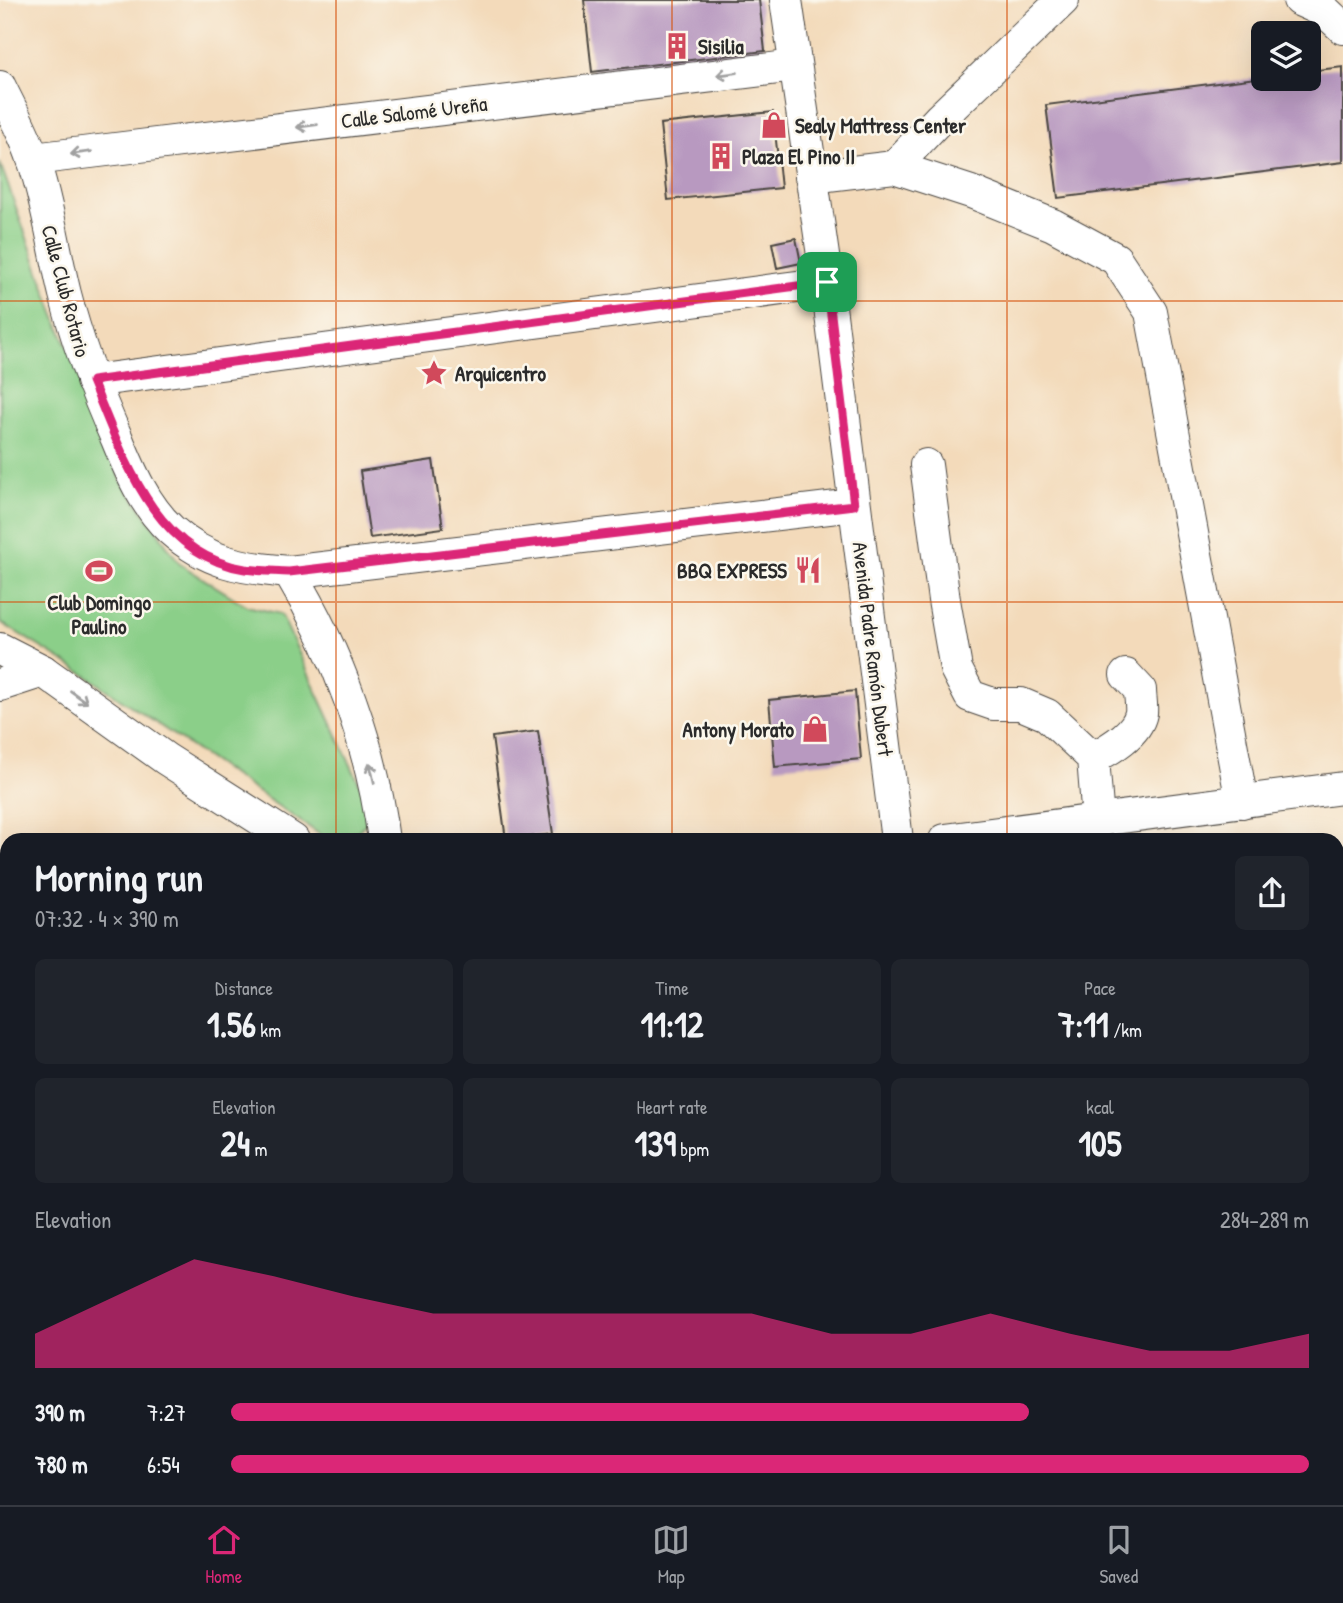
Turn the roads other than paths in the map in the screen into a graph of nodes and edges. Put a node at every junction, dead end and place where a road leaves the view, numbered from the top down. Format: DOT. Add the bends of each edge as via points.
graph roads {
  1 [pos="786,0"];
  2 [pos="1063,0"];
  3 [pos="1299,0"];
  4 [pos="1343,28"];
  5 [pos="795,66"];
  6 [pos="0,87"];
  7 [pos="33,159"];
  8 [pos="894,167"];
  9 [pos="811,177"];
  10 [pos="827,282"];
  11 [pos="92,381"];
  12 [pos="926,465"];
  13 [pos="854,505"];
  14 [pos="289,572"];
  15 [pos="0,649"];
  16 [pos="43,671"];
  17 [pos="1126,675"];
  18 [pos="0,685"];
  19 [pos="1093,758"];
  20 [pos="1343,788"];
  21 [pos="1242,802"];
  22 [pos="1098,821"];
  23 [pos="282,833"];
  24 [pos="383,833"];
  25 [pos="896,833"];
  26 [pos="1001,833"];
  1 -- 5 [label="street, Avenida Padre Ramón Dubert"];
  2 -- 8 [label="street"];
  3 -- 4 [label="street" via="1326,12"];
  5 -- 7 [label="street, Calle Salomé Ureña, one-way"];
  5 -- 9 [label="street, Avenida Padre Ramón Dubert"];
  6 -- 7 [label="street, Calle Club Rotario"];
  7 -- 11 [label="street, Calle Club Rotario"];
  8 -- 9 [label="street"];
  8 -- 21 [label="street" via="1053,225 1116,259 1152,313"];
  9 -- 10 [label="street, Avenida Padre Ramón Dubert"];
  10 -- 11 [label="street"];
  10 -- 13 [label="street, Avenida Padre Ramón Dubert"];
  11 -- 14 [label="street, Calle Club Rotario" via="129,468 151,508 170,529 190,545 243,568"];
  12 -- 19 [label="street" via="956,669 970,696 993,704 1021,704 1046,715"];
  13 -- 14 [label="street, Calle Club Rotario"];
  13 -- 25 [label="street, Avenida Padre Ramón Dubert"];
  24 -- 14 [label="street, one-way" via="356,718 318,624"];
  15 -- 16 [label="street"];
  16 -- 18 [label="street"];
  16 -- 23 [label="street, one-way" via="166,759"];
  17 -- 19 [label="street" via="1140,690 1141,715 1131,731"];
  19 -- 22 [label="street"];
  20 -- 21 [label="street"];
  21 -- 22 [label="street"];
  22 -- 26 [label="street"];
}
